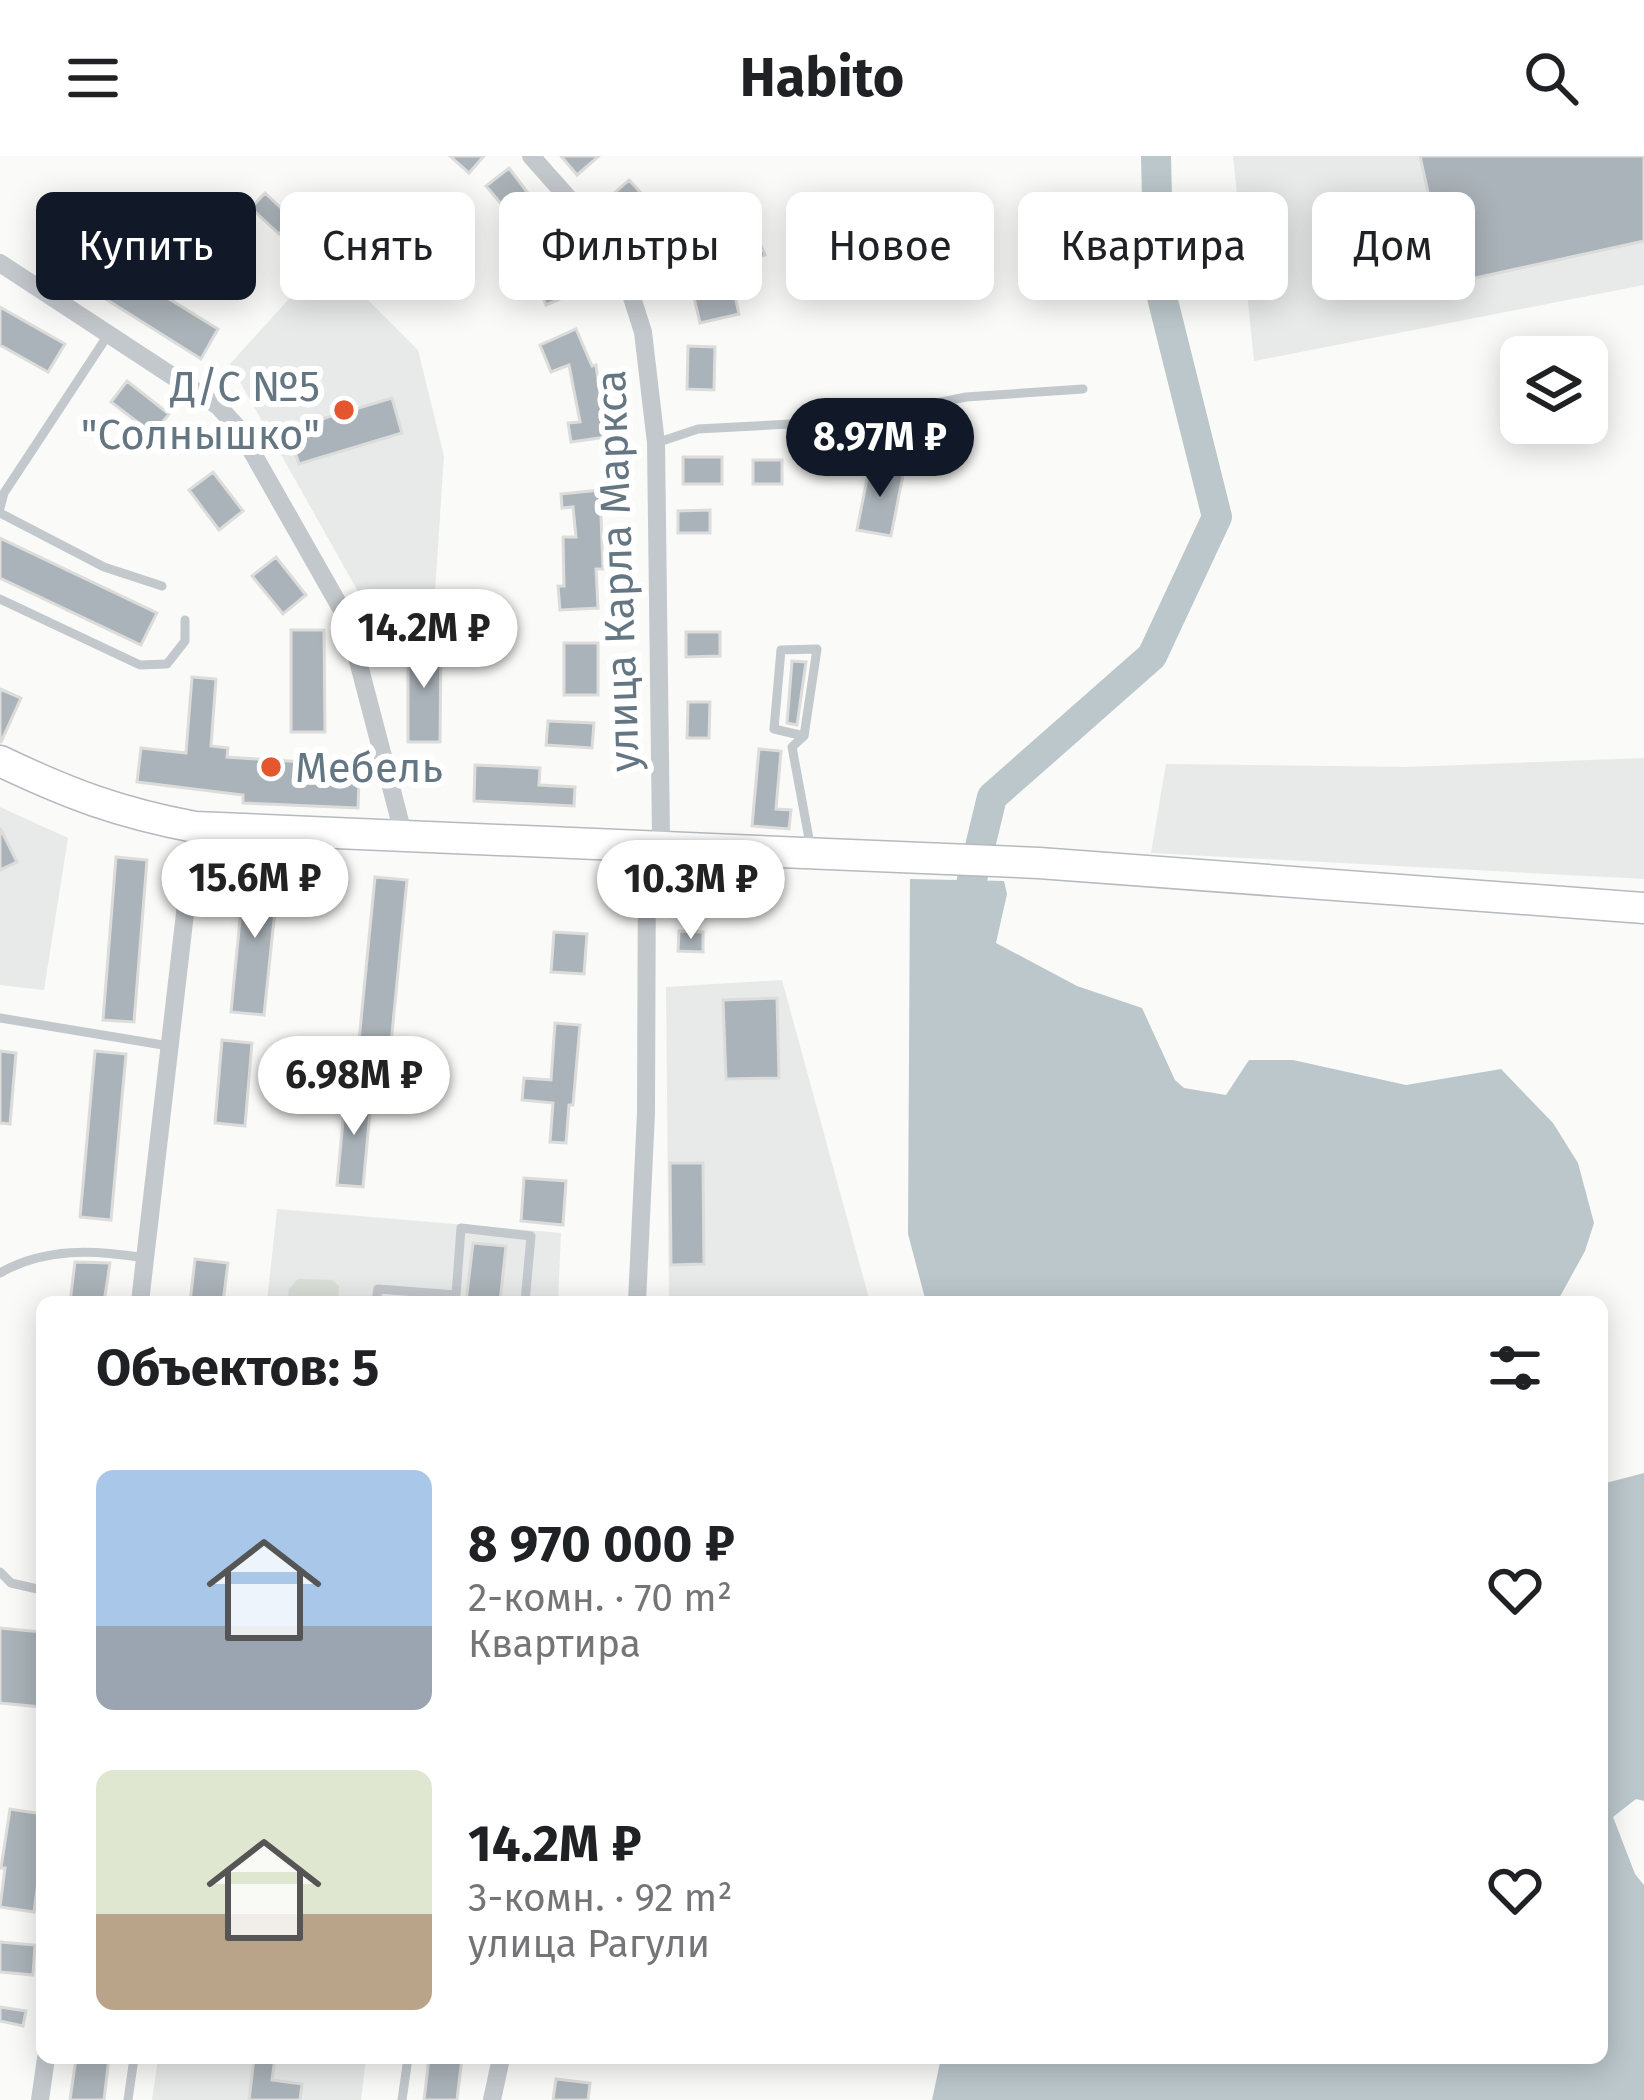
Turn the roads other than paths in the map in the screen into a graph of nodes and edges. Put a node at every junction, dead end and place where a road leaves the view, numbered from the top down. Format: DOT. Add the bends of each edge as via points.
graph roads {
  1 [pos="531,156"];
  2 [pos="0,263"];
  3 [pos="110,334"];
  4 [pos="1083,389"];
  5 [pos="656,443"];
  6 [pos="0,510"];
  7 [pos="162,586"];
  8 [pos="0,599"];
  9 [pos="185,620"];
  10 [pos="804,736"];
  11 [pos="0,761"];
  12 [pos="195,826"];
  13 [pos="392,838"];
  14 [pos="647,848"];
  15 [pos="795,853"];
  16 [pos="1644,908"];
  17 [pos="0,1018"];
  18 [pos="169,1046"];
  19 [pos="145,1258"];
  20 [pos="0,1273"];
  21 [pos="141,1296"];
  22 [pos="377,1296"];
  23 [pos="526,1296"];
  24 [pos="637,1296"];
  25 [pos="0,1572"];
  26 [pos="36,1589"];
  27 [pos="45,2064"];
  28 [pos="133,2064"];
  29 [pos="407,2064"];
  30 [pos="500,2064"];
  31 [pos="40,2100"];
  32 [pos="128,2100"];
  33 [pos="402,2100"];
  34 [pos="492,2100"];
  1 -- 5 [label="street, улица Карла Маркса" via="618,254 643,332"];
  2 -- 3 [label="street"];
  3 -- 6 [label="lane"];
  3 -- 13 [label="street" via="218,406 309,549 354,641 402,829"];
  4 -- 5 [label="lane" via="966,397 847,421 698,429"];
  5 -- 14 [label="street, улица Карла Маркса" via="661,837"];
  6 -- 7 [label="lane" via="104,567"];
  8 -- 9 [label="lane" via="140,664 166,664 185,641"];
  10 -- 10 [label="lane" via="817,649 781,650 774,729"];
  10 -- 15 [label="lane" via="792,747 810,844"];
  11 -- 12 [label="main road" via="128,814"];
  12 -- 13 [label="main road"];
  12 -- 18 [label="street"];
  13 -- 14 [label="main road"];
  14 -- 15 [label="main road"];
  14 -- 24 [label="street, улица Карла Маркса"];
  15 -- 16 [label="main road" via="1039,862"];
  17 -- 18 [label="lane"];
  18 -- 19 [label="street"];
  19 -- 20 [label="lane" via="89,1249 21,1261"];
  19 -- 21 [label="street"];
  22 -- 23 [label="lane" via="378,1289 456,1295 461,1228 531,1236"];
  25 -- 26 [label="lane"];
  27 -- 31 [label="street"];
  28 -- 32 [label="lane"];
  29 -- 33 [label="lane"];
  30 -- 34 [label="street"];
}
